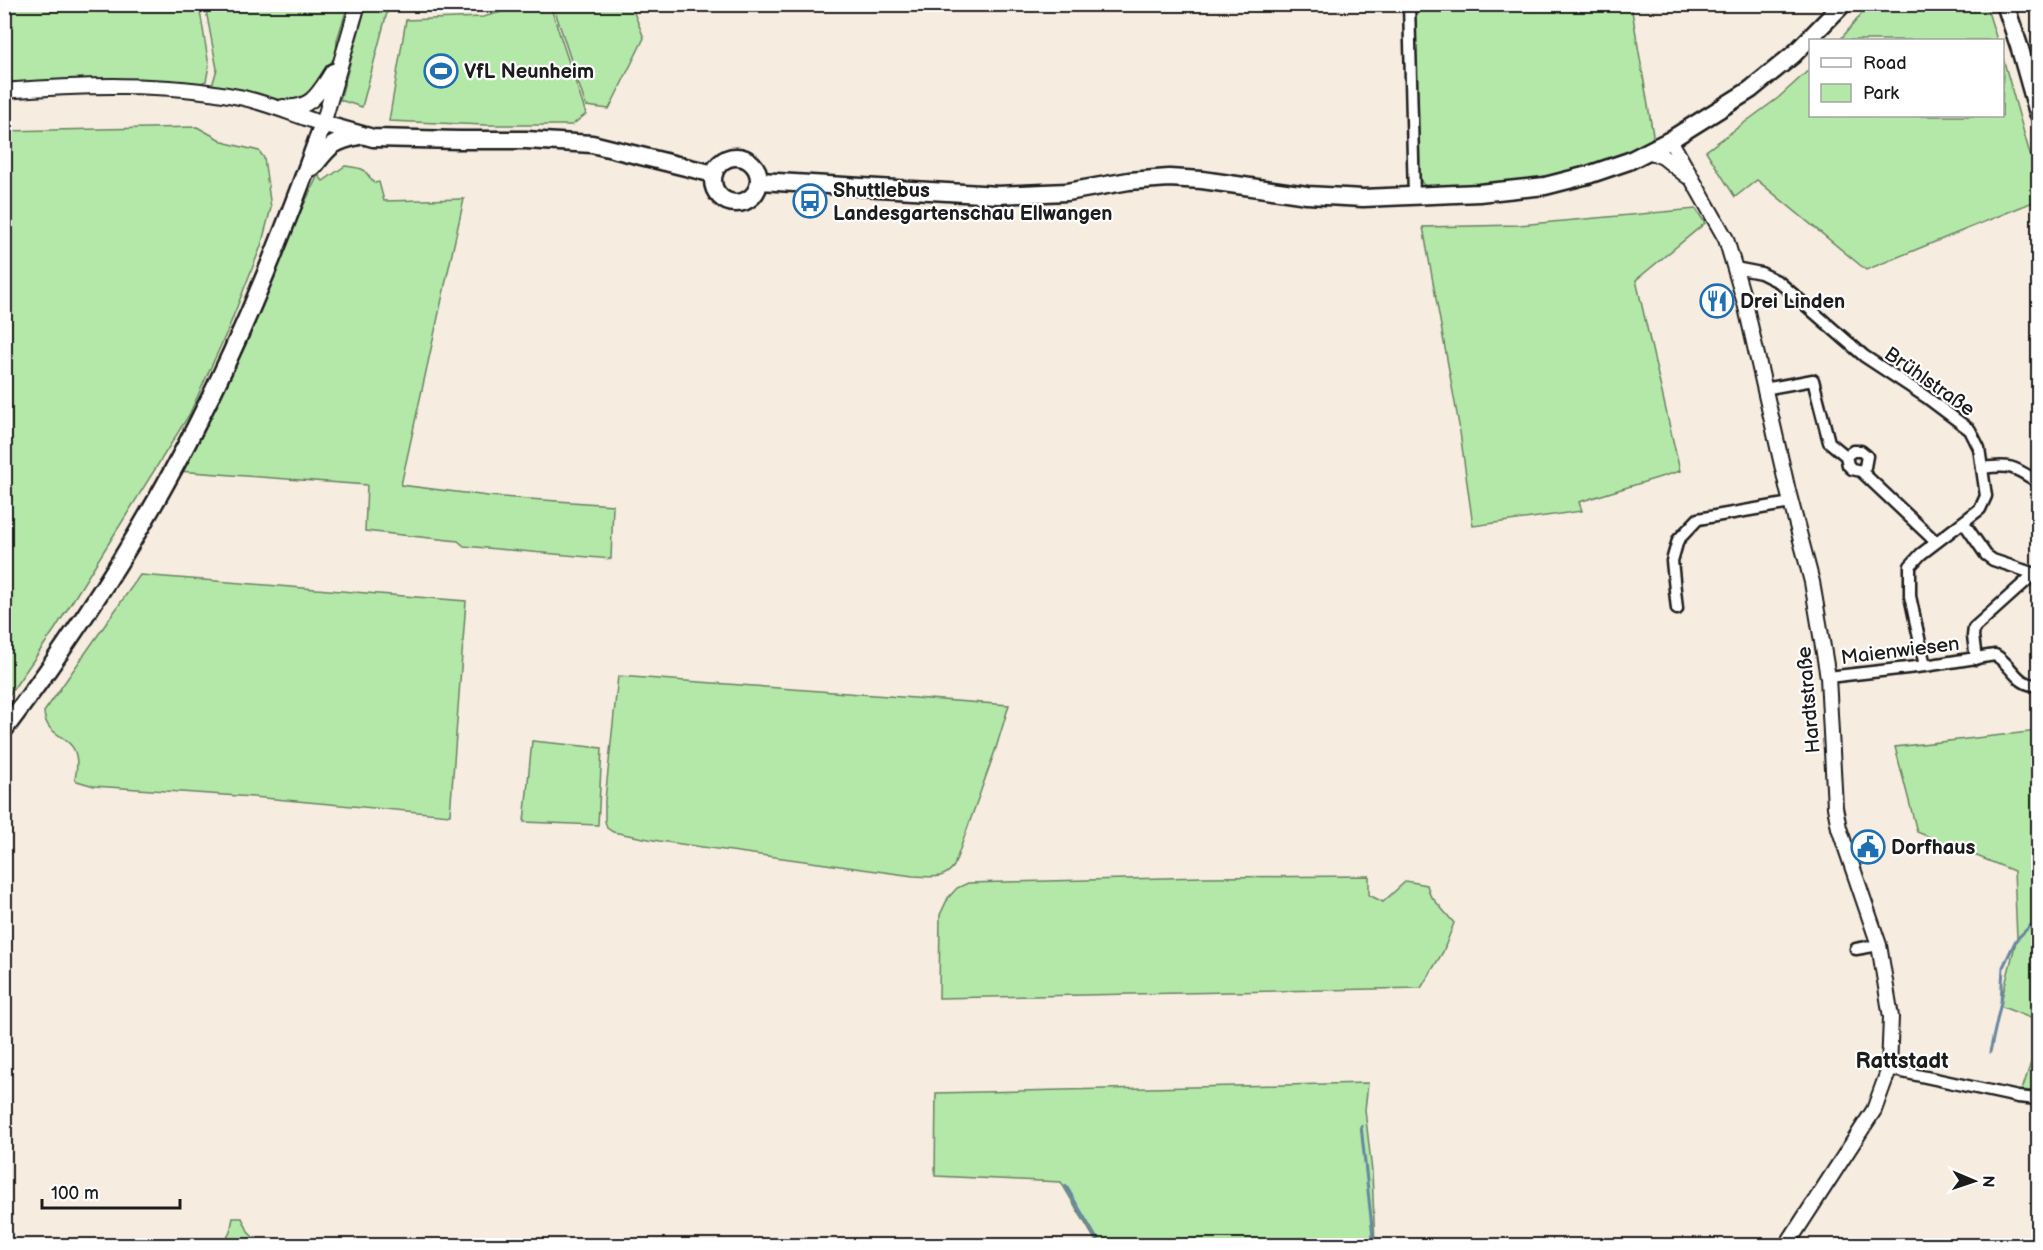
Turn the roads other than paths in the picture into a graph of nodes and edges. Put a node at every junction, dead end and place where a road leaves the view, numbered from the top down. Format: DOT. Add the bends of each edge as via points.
graph roads {
  1 [pos="358,4"];
  2 [pos="1409,4"];
  3 [pos="1843,4"];
  4 [pos="2005,4"];
  5 [pos="342,58"];
  6 [pos="4,91"];
  7 [pos="268,105"];
  8 [pos="2038,113"];
  9 [pos="323,124"];
  10 [pos="361,136"];
  11 [pos="1670,140"];
  12 [pos="1649,151"];
  13 [pos="714,174"];
  14 [pos="303,179"];
  15 [pos="1692,179"];
  16 [pos="760,181"];
  17 [pos="1414,196"];
  18 [pos="1735,268"];
  19 [pos="1764,390"];
  20 [pos="1846,456"];
  21 [pos="1983,468"];
  22 [pos="1862,471"];
  23 [pos="2038,482"];
  24 [pos="1791,503"];
  25 [pos="1964,523"];
  26 [pos="1936,542"];
  27 [pos="2036,575"];
  28 [pos="1677,609"];
  29 [pos="1976,659"];
  30 [pos="1925,666"];
  31 [pos="1828,678"];
  32 [pos="2038,685"];
  33 [pos="4,730"];
  34 [pos="1879,945"];
  35 [pos="1856,949"];
  36 [pos="1889,1069"];
  37 [pos="2038,1099"];
  38 [pos="1786,1245"];
  1 -- 5 [label="street"];
  2 -- 17 [label="street"];
  3 -- 11 [label="main road" via="1794,54 1750,90"];
  4 -- 8 [label="main road"];
  5 -- 7 [label="street" via="315,99 293,108"];
  5 -- 9 [label="street"];
  6 -- 7 [label="street" via="67,86 178,89 241,97"];
  7 -- 9 [label="street"];
  9 -- 10 [label="main road"];
  9 -- 14 [label="main road"];
  10 -- 13 [label="main road" via="592,144"];
  10 -- 14 [label="main road" via="327,148"];
  11 -- 12 [label="main road"];
  11 -- 15 [label="street, Hardtstraße"];
  12 -- 15 [label="street"];
  12 -- 17 [label="main road" via="1588,175 1545,186"];
  13 -- 16 [label="main road" via="723,161 738,157 752,163"];
  13 -- 16 [label="main road" via="714,186 720,196 736,203 752,197"];
  14 -- 33 [label="main road" via="252,309 198,424 96,598"];
  15 -- 18 [label="street, Hardtstraße" via="1726,239"];
  16 -- 17 [label="main road" via="998,195 1067,192 1169,178 1307,195"];
  18 -- 19 [label="street, Hardtstraße"];
  18 -- 21 [label="street, Brühlstraße" via="1761,273 1779,282 1864,356 1970,430"];
  19 -- 20 [label="street" via="1813,380 1830,442"];
  19 -- 24 [label="street, Hardtstraße"];
  20 -- 22 [label="street" via="1852,469"];
  20 -- 22 [label="street" via="1861,451 1867,456"];
  21 -- 23 [label="street" via="2006,465"];
  21 -- 25 [label="street, Brühlstraße" via="1986,496 1980,509"];
  22 -- 26 [label="street"];
  24 -- 28 [label="street" via="1698,519 1678,540 1672,561"];
  24 -- 31 [label="street, Hardtstraße" via="1812,582"];
  25 -- 26 [label="street, Brühlstraße"];
  25 -- 27 [label="street, Maienwiesen" via="1986,555"];
  26 -- 30 [label="street, Brühlstraße" via="1910,566 1910,596"];
  27 -- 29 [label="street, Maienwiesen" via="1974,628"];
  29 -- 30 [label="street, Maienwiesen"];
  29 -- 32 [label="street, Maienwiesen" via="1995,655 2023,683"];
  30 -- 31 [label="street, Maienwiesen"];
  31 -- 34 [label="street, Hardtstraße" via="1839,828"];
  34 -- 35 [label="street"];
  34 -- 36 [label="street, Hardtstraße" via="1891,1017"];
  36 -- 37 [label="street"];
  36 -- 38 [label="street, Hardtstraße" via="1874,1110"];
}
